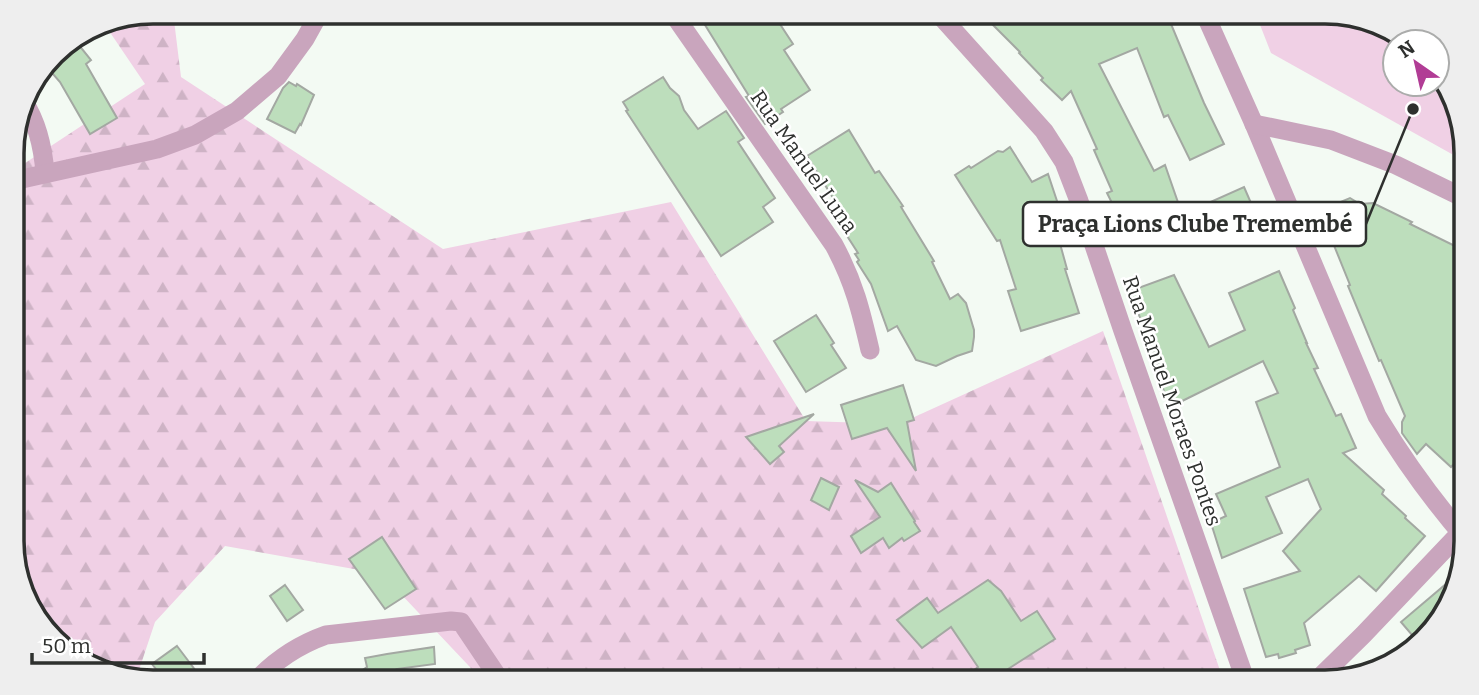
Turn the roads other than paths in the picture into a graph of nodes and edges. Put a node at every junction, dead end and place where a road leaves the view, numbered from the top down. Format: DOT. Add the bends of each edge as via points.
graph roads {
  1 [pos="313,24"];
  2 [pos="680,24"];
  3 [pos="948,24"];
  4 [pos="1209,24"];
  5 [pos="30,115"];
  6 [pos="1254,124"];
  7 [pos="45,173"];
  8 [pos="25,178"];
  9 [pos="1454,193"];
  10 [pos="870,350"];
  11 [pos="1454,525"];
  12 [pos="1454,546"];
  13 [pos="270,670"];
  14 [pos="493,670"];
  15 [pos="1242,670"];
  16 [pos="1327,670"];
  1 -- 7 [label="street" via="278,76 237,111 195,135 157,149"];
  2 -- 10 [label="street, Rua Manuel Luna" via="834,245 856,293"];
  3 -- 15 [label="street, Rua Manuel Moraes Pontes" via="1044,131 1064,162"];
  4 -- 6 [label="street"];
  5 -- 7 [label="street" via="43,151"];
  6 -- 9 [label="street" via="1331,140"];
  6 -- 11 [label="street" via="1377,416"];
  7 -- 8 [label="street"];
  12 -- 16 [label="street"];
  13 -- 14 [label="street" via="288,653 326,635 451,621 461,622"];
}
